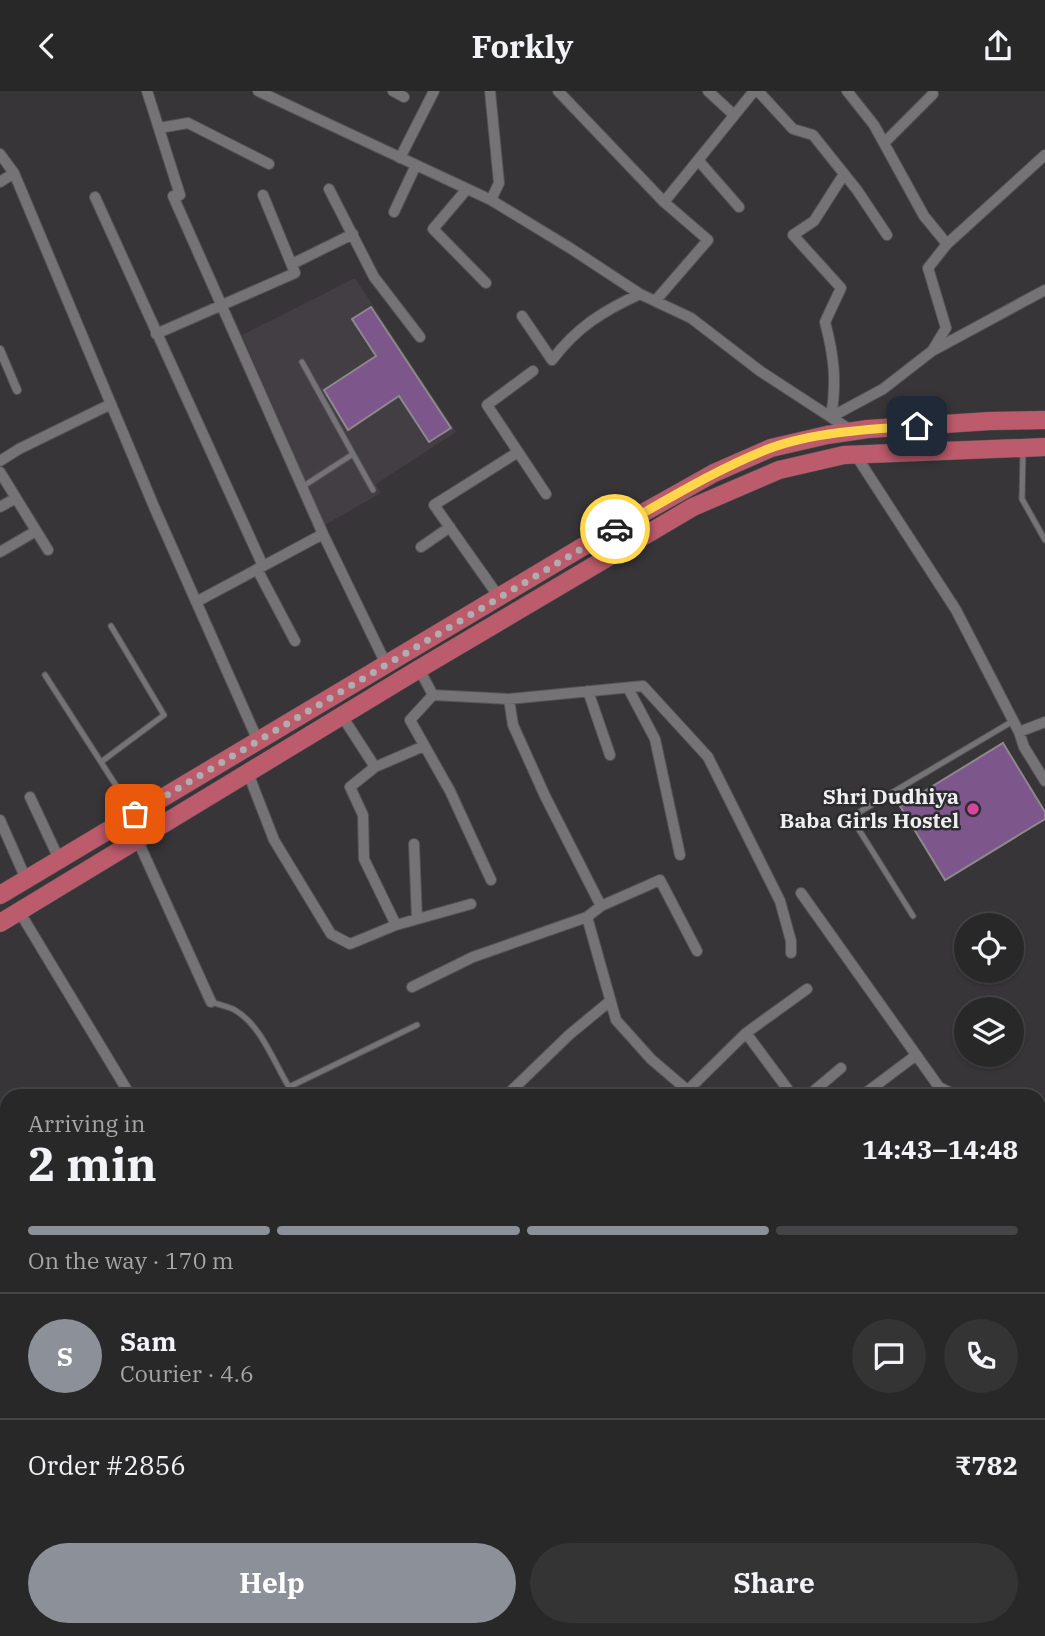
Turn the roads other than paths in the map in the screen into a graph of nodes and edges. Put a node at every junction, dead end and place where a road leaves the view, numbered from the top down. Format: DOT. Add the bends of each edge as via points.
graph roads {
  1 [pos="147,91"];
  2 [pos="258,91"];
  3 [pos="393,91"];
  4 [pos="435,91"];
  5 [pos="490,91"];
  6 [pos="558,91"];
  7 [pos="708,91"];
  8 [pos="756,91"];
  9 [pos="847,91"];
  10 [pos="933,94"];
  11 [pos="404,97"];
  12 [pos="734,115"];
  13 [pos="159,128"];
  14 [pos="884,143"];
  15 [pos="0,154"];
  16 [pos="1045,155"];
  17 [pos="400,157"];
  18 [pos="698,160"];
  19 [pos="269,164"];
  20 [pos="415,165"];
  21 [pos="14,173"];
  22 [pos="844,174"];
  23 [pos="0,182"];
  24 [pos="329,189"];
  25 [pos="467,189"];
  26 [pos="263,195"];
  27 [pos="95,197"];
  28 [pos="491,200"];
  29 [pos="664,202"];
  30 [pos="740,207"];
  31 [pos="394,212"];
  32 [pos="353,234"];
  33 [pos="887,235"];
  34 [pos="947,244"];
  35 [pos="292,264"];
  36 [pos="486,283"];
  37 [pos="1045,290"];
  38 [pos="640,294"];
  39 [pos="656,300"];
  40 [pos="222,306"];
  41 [pos="522,316"];
  42 [pos="156,334"];
  43 [pos="420,337"];
  44 [pos="0,350"];
  45 [pos="932,351"];
  46 [pos="302,362"];
  47 [pos="533,371"];
  48 [pos="17,390"];
  49 [pos="111,404"];
  50 [pos="831,417"];
  51 [pos="1045,420"];
  52 [pos="852,431"];
  53 [pos="1023,447"];
  54 [pos="1045,447"];
  55 [pos="518,452"];
  56 [pos="353,454"];
  57 [pos="855,454"];
  58 [pos="0,461"];
  59 [pos="0,472"];
  60 [pos="302,487"];
  61 [pos="373,490"];
  62 [pos="546,494"];
  63 [pos="16,498"];
  64 [pos="0,507"];
  65 [pos="450,527"];
  66 [pos="36,531"];
  67 [pos="323,534"];
  68 [pos="1045,540"];
  69 [pos="421,547"];
  70 [pos="48,550"];
  71 [pos="0,552"];
  72 [pos="260,568"];
  73 [pos="499,597"];
  74 [pos="197,602"];
  75 [pos="111,626"];
  76 [pos="295,641"];
  77 [pos="386,664"];
  78 [pos="419,669"];
  79 [pos="45,675"];
  80 [pos="628,688"];
  81 [pos="588,691"];
  82 [pos="433,695"];
  83 [pos="509,699"];
  84 [pos="342,716"];
  85 [pos="1013,721"];
  86 [pos="1045,722"];
  87 [pos="1018,732"];
  88 [pos="258,741"];
  89 [pos="424,745"];
  90 [pos="610,755"];
  91 [pos="101,762"];
  92 [pos="375,767"];
  93 [pos="248,773"];
  94 [pos="1045,781"];
  95 [pos="30,797"];
  96 [pos="135,814"];
  97 [pos="0,820"];
  98 [pos="137,839"];
  99 [pos="414,844"];
  100 [pos="680,855"];
  101 [pos="59,859"];
  102 [pos="26,879"];
  103 [pos="491,880"];
  104 [pos="801,893"];
  105 [pos="0,895"];
  106 [pos="471,904"];
  107 [pos="601,906"];
  108 [pos="19,911"];
  109 [pos="914,916"];
  110 [pos="587,918"];
  111 [pos="417,919"];
  112 [pos="0,923"];
  113 [pos="396,925"];
  114 [pos="697,951"];
  115 [pos="791,953"];
  116 [pos="412,987"];
  117 [pos="807,989"];
  118 [pos="610,1001"];
  119 [pos="211,1002"];
  120 [pos="417,1025"];
  121 [pos="746,1033"];
  122 [pos="915,1056"];
  123 [pos="841,1068"];
  124 [pos="122,1089"];
  125 [pos="513,1089"];
  126 [pos="685,1089"];
  127 [pos="694,1089"];
  128 [pos="788,1089"];
  129 [pos="816,1089"];
  130 [pos="871,1089"];
  131 [pos="936,1089"];
  1 -- 13 [label="street"];
  2 -- 17 [label="street"];
  3 -- 11 [label="street"];
  4 -- 17 [label="street"];
  5 -- 28 [label="street" via="499,183"];
  6 -- 29 [label="street"];
  7 -- 12 [label="street"];
  8 -- 12 [label="street"];
  8 -- 22 [label="street" via="793,129 813,135"];
  9 -- 14 [label="street"];
  10 -- 14 [label="street"];
  12 -- 18 [label="street"];
  13 -- 19 [label="street" via="188,123"];
  13 -- 40 [label="street" via="180,195 173,197"];
  14 -- 34 [label="street" via="924,216"];
  15 -- 21 [label="street"];
  16 -- 34 [label="street"];
  17 -- 20 [label="street"];
  18 -- 29 [label="street"];
  18 -- 30 [label="street"];
  20 -- 25 [label="street"];
  20 -- 31 [label="street"];
  21 -- 23 [label="street"];
  21 -- 49 [label="street"];
  22 -- 33 [label="street"];
  22 -- 50 [label="street" via="814,221 793,235 841,288 825,322 833,352"];
  24 -- 32 [label="street"];
  25 -- 28 [label="street"];
  25 -- 36 [label="street" via="433,229"];
  26 -- 35 [label="street"];
  27 -- 42 [label="street"];
  28 -- 38 [label="street"];
  29 -- 39 [label="street" via="708,240"];
  32 -- 35 [label="street"];
  32 -- 43 [label="street" via="374,277"];
  34 -- 45 [label="street" via="928,268 946,328"];
  35 -- 40 [label="street" via="295,273"];
  37 -- 45 [label="street"];
  38 -- 39 [label="street"];
  38 -- 41 [label="street" via="603,311 552,360"];
  39 -- 50 [label="street" via="691,318"];
  40 -- 42 [label="street"];
  40 -- 60 [label="street"];
  42 -- 72 [label="street"];
  44 -- 48 [label="street"];
  45 -- 50 [label="street" via="883,390"];
  46 -- 56 [label="lane"];
  47 -- 55 [label="street" via="487,405"];
  49 -- 58 [label="street"];
  49 -- 74 [label="street"];
  50 -- 52 [label="street"];
  51 -- 52 [label="highway"];
  52 -- 73 [label="highway" via="771,448 714,473"];
  53 -- 54 [label="highway"];
  53 -- 57 [label="highway"];
  53 -- 68 [label="lane" via="1022,499"];
  55 -- 62 [label="street"];
  55 -- 65 [label="street" via="434,505"];
  56 -- 60 [label="lane"];
  56 -- 61 [label="lane"];
  57 -- 78 [label="highway" via="779,470 693,507"];
  57 -- 85 [label="street" via="956,610"];
  59 -- 63 [label="street"];
  60 -- 67 [label="street"];
  63 -- 64 [label="street"];
  63 -- 66 [label="street"];
  65 -- 69 [label="street"];
  65 -- 73 [label="street"];
  66 -- 70 [label="street"];
  66 -- 71 [label="street"];
  67 -- 72 [label="street"];
  67 -- 77 [label="street"];
  72 -- 74 [label="street"];
  72 -- 76 [label="street"];
  73 -- 77 [label="highway"];
  74 -- 88 [label="street"];
  75 -- 91 [label="lane" via="164,715"];
  77 -- 88 [label="highway"];
  78 -- 82 [label="street"];
  78 -- 84 [label="highway"];
  79 -- 91 [label="lane"];
  80 -- 81 [label="street"];
  80 -- 100 [label="street" via="655,739"];
  80 -- 115 [label="street" via="643,686 708,757 780,901"];
  81 -- 83 [label="street"];
  81 -- 90 [label="street"];
  82 -- 83 [label="street"];
  82 -- 89 [label="street" via="410,720"];
  83 -- 107 [label="street" via="513,725"];
  84 -- 92 [label="street"];
  84 -- 93 [label="highway"];
  85 -- 87 [label="street"];
  85 -- 109 [label="lane" via="851,817"];
  86 -- 87 [label="street"];
  87 -- 94 [label="street"];
  88 -- 96 [label="highway"];
  89 -- 92 [label="street"];
  89 -- 103 [label="street"];
  91 -- 96 [label="lane"];
  92 -- 113 [label="street" via="351,787 363,815 364,859"];
  93 -- 98 [label="highway"];
  93 -- 113 [label="street" via="274,840 331,934 350,944"];
  95 -- 101 [label="street"];
  96 -- 101 [label="highway"];
  97 -- 102 [label="street"];
  98 -- 108 [label="highway"];
  98 -- 119 [label="street"];
  99 -- 111 [label="street"];
  101 -- 102 [label="highway"];
  102 -- 105 [label="highway"];
  104 -- 122 [label="street"];
  106 -- 111 [label="street"];
  107 -- 110 [label="street"];
  107 -- 114 [label="street" via="660,880"];
  108 -- 112 [label="highway"];
  108 -- 124 [label="street"];
  110 -- 116 [label="street" via="473,957"];
  110 -- 118 [label="street"];
  111 -- 113 [label="street"];
  117 -- 121 [label="street"];
  118 -- 125 [label="street"];
  118 -- 126 [label="street" via="616,1020"];
  119 -- 120 [label="lane" via="247,1019 289,1087"];
  121 -- 127 [label="street"];
  121 -- 128 [label="street"];
  122 -- 130 [label="street"];
  122 -- 131 [label="street"];
  123 -- 129 [label="street"];
}
